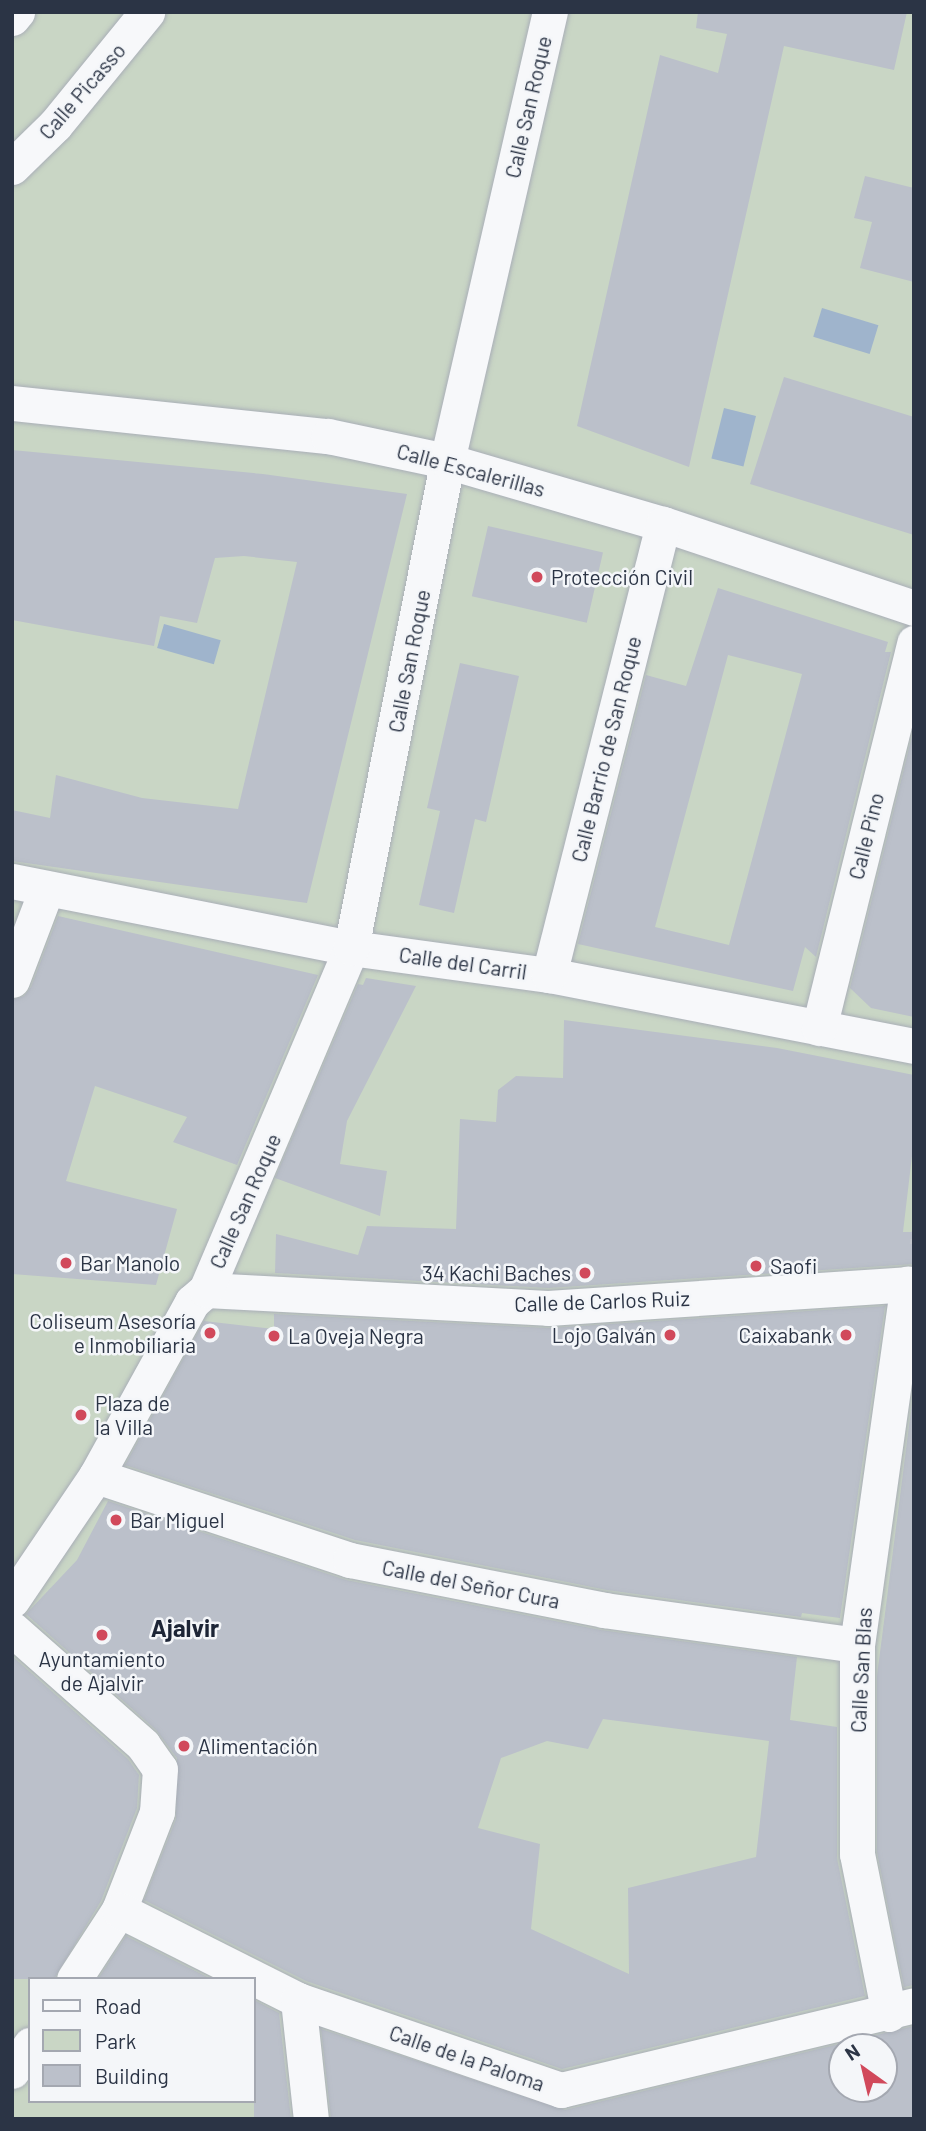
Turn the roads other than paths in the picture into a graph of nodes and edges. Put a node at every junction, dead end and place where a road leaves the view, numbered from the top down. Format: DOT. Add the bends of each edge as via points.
graph roads {
  1 [pos="17,12"];
  2 [pos="147,12"];
  3 [pos="550,12"];
  4 [pos="12,18"];
  5 [pos="12,167"];
  6 [pos="12,403"];
  7 [pos="447,461"];
  8 [pos="663,524"];
  9 [pos="914,607"];
  10 [pos="914,643"];
  11 [pos="12,881"];
  12 [pos="47,888"];
  13 [pos="351,948"];
  14 [pos="549,975"];
  15 [pos="12,979"];
  16 [pos="819,1028"];
  17 [pos="914,1046"];
  18 [pos="911,1284"];
  19 [pos="206,1290"];
  20 [pos="96,1476"];
  21 [pos="12,1600"];
  22 [pos="12,1629"];
  23 [pos="858,1645"];
  24 [pos="119,1910"];
  25 [pos="75,1977"];
  26 [pos="252,1977"];
  27 [pos="256,1979"];
  28 [pos="298,2000"];
  29 [pos="901,2009"];
  30 [pos="28,2048"];
  31 [pos="12,2071"];
  32 [pos="311,2119"];
  1 -- 4 [label="street"];
  2 -- 5 [label="street, Calle Picasso" via="55,125"];
  3 -- 7 [label="street, Calle San Roque"];
  6 -- 7 [label="street, Calle Escalerillas" via="328,436"];
  7 -- 8 [label="street, Calle Escalerillas"];
  7 -- 13 [label="street, Calle San Roque"];
  8 -- 9 [label="street, Calle Escalerillas"];
  8 -- 14 [label="street, Calle Barrio de San Roque"];
  10 -- 16 [label="street, Calle Pino"];
  11 -- 12 [label="street, Calle del Carril"];
  12 -- 13 [label="street, Calle del Carril"];
  12 -- 15 [label="street"];
  13 -- 14 [label="street, Calle del Carril"];
  13 -- 19 [label="street, Calle San Roque"];
  14 -- 16 [label="street, Calle del Carril"];
  16 -- 17 [label="street, Calle del Carril"];
  18 -- 19 [label="street, Calle de Carlos Ruiz" via="548,1308"];
  18 -- 23 [label="street, Calle San Blas"];
  19 -- 20 [label="street" via="192,1301"];
  20 -- 21 [label="street"];
  20 -- 23 [label="street, Calle del Señor Cura" via="350,1560 604,1610"];
  22 -- 24 [label="street" via="143,1745 160,1769 157,1812"];
  23 -- 29 [label="street, Calle San Blas" via="857,1854"];
  24 -- 25 [label="street"];
  24 -- 26 [label="street, Calle de la Paloma"];
  27 -- 28 [label="street, Calle de la Paloma"];
  28 -- 29 [label="street, Calle de la Paloma" via="561,2090"];
  28 -- 32 [label="street"];
  30 -- 31 [label="street"];
}
